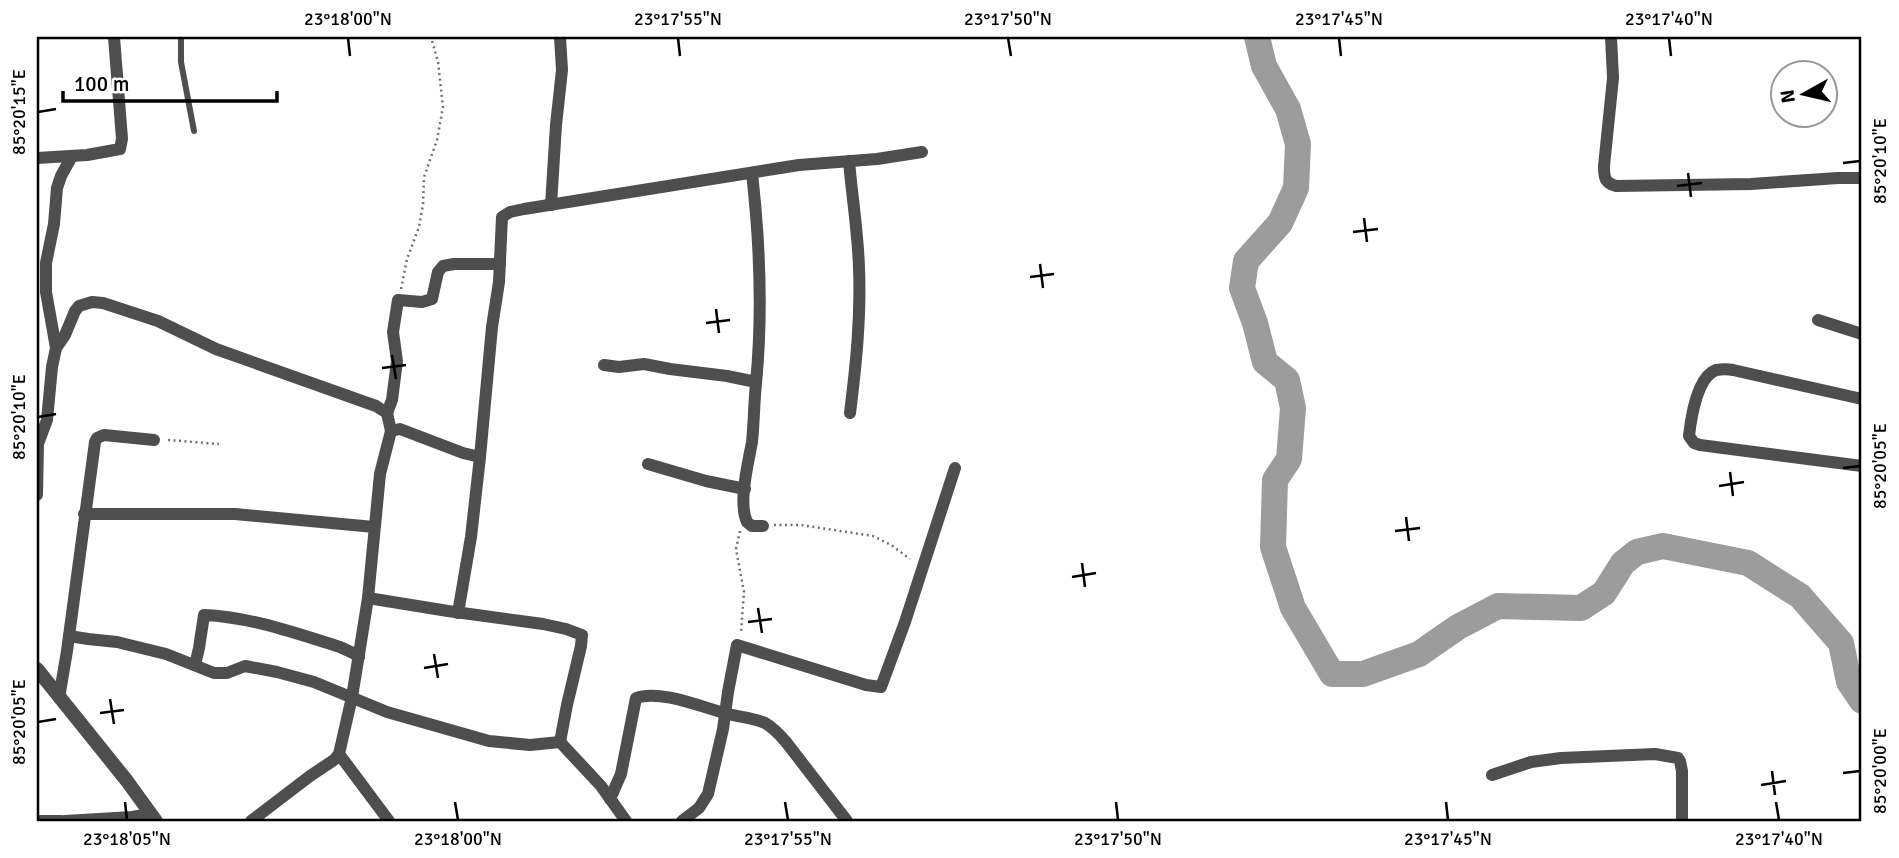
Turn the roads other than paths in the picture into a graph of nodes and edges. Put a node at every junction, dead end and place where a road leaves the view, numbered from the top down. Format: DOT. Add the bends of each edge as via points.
graph roads {
  1 [pos="114,37"];
  2 [pos="181,37"];
  3 [pos="560,37"];
  4 [pos="1611,37"];
  5 [pos="194,131"];
  6 [pos="922,152"];
  7 [pos="72,156"];
  8 [pos="37,158"];
  9 [pos="849,161"];
  10 [pos="752,173"];
  11 [pos="1862,178"];
  12 [pos="551,205"];
  13 [pos="500,264"];
  14 [pos="1818,320"];
  15 [pos="1862,334"];
  16 [pos="56,348"];
  17 [pos="604,365"];
  18 [pos="756,382"];
  19 [pos="1862,399"];
  20 [pos="387,413"];
  21 [pos="850,413"];
  22 [pos="391,431"];
  23 [pos="154,440"];
  24 [pos="480,457"];
  25 [pos="648,464"];
  26 [pos="1862,466"];
  27 [pos="955,468"];
  28 [pos="744,489"];
  29 [pos="37,495"];
  30 [pos="84,514"];
  31 [pos="762,526"];
  32 [pos="374,527"];
  33 [pos="368,598"];
  34 [pos="458,612"];
  35 [pos="69,636"];
  36 [pos="359,657"];
  37 [pos="195,664"];
  38 [pos="37,668"];
  39 [pos="352,697"];
  40 [pos="59,698"];
  41 [pos="725,714"];
  42 [pos="560,742"];
  43 [pos="339,754"];
  44 [pos="1492,775"];
  45 [pos="610,799"];
  46 [pos="153,818"];
  47 [pos="37,821"];
  48 [pos="63,821"];
  49 [pos="251,821"];
  50 [pos="388,821"];
  51 [pos="626,821"];
  52 [pos="682,821"];
  53 [pos="847,821"];
  54 [pos="1682,821"];
  1 -- 7 [label="street" via="120,149"];
  2 -- 5 [label="lane"];
  3 -- 12 [label="street" via="562,70"];
  4 -- 11 [label="street" via="1613,78 1604,166 1604,177 1611,185"];
  6 -- 9 [label="street"];
  7 -- 8 [label="street"];
  7 -- 16 [label="street" via="57,188 46,263"];
  9 -- 10 [label="street"];
  9 -- 21 [label="street" via="859,266"];
  10 -- 12 [label="street"];
  10 -- 18 [label="street" via="761,294"];
  12 -- 13 [label="street" via="510,212 502,218"];
  13 -- 20 [label="street" via="447,265 439,268 430,301 398,300 393,332 397,361"];
  13 -- 24 [label="street"];
  14 -- 15 [label="street"];
  16 -- 20 [label="street" via="79,306 103,303"];
  16 -- 29 [label="street" via="47,420 38,444"];
  17 -- 18 [label="street" via="619,368 644,363"];
  18 -- 28 [label="street"];
  19 -- 26 [label="street" via="1717,370 1700,388 1689,436 1700,445"];
  20 -- 22 [label="street"];
  22 -- 24 [label="street" via="400,429"];
  22 -- 32 [label="street"];
  23 -- 30 [label="street" via="97,438"];
  24 -- 34 [label="street"];
  25 -- 28 [label="street"];
  27 -- 41 [label="street" via="881,687 737,645"];
  28 -- 31 [label="street" via="745,519"];
  30 -- 32 [label="street" via="234,514"];
  30 -- 35 [label="street"];
  32 -- 33 [label="street"];
  33 -- 34 [label="street"];
  33 -- 36 [label="street"];
  34 -- 42 [label="street" via="543,624 582,635"];
  35 -- 37 [label="street" via="117,642"];
  35 -- 40 [label="street"];
  36 -- 37 [label="street" via="251,620 204,615"];
  36 -- 39 [label="street"];
  37 -- 39 [label="street" via="221,674 251,666"];
  38 -- 40 [label="street"];
  39 -- 42 [label="street" via="387,712 489,741"];
  39 -- 43 [label="street"];
  40 -- 46 [label="street"];
  41 -- 45 [label="street" via="680,700 636,698 621,774"];
  41 -- 52 [label="street" via="708,794"];
  41 -- 53 [label="street" via="765,723 775,730"];
  42 -- 45 [label="street"];
  43 -- 49 [label="street"];
  43 -- 50 [label="street"];
  44 -- 54 [label="street" via="1561,758 1672,756 1682,766"];
  45 -- 51 [label="street"];
  46 -- 48 [label="street"];
  47 -- 48 [label="street"];
}
